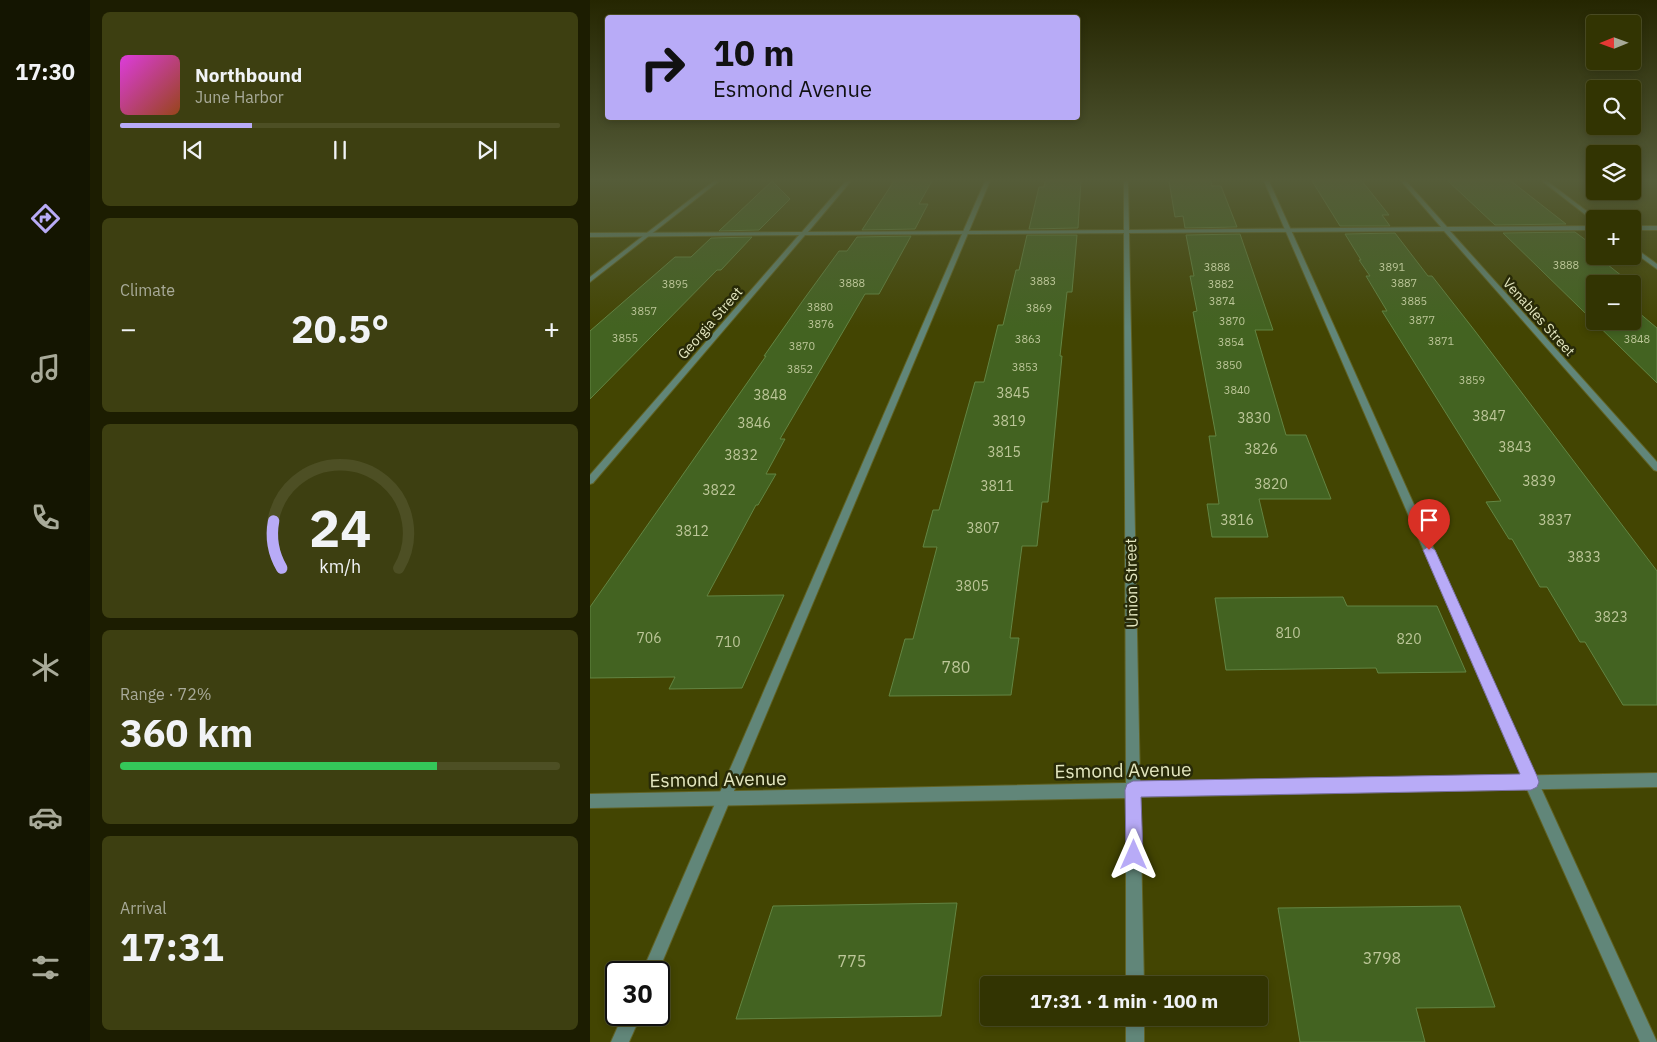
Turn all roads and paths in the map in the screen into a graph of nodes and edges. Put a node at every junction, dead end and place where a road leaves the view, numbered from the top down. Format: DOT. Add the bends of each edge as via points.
graph roads {
  1 [pos="655,230"];
  2 [pos="808,230"];
  3 [pos="1288,230"];
  4 [pos="1445,230"];
  5 [pos="1473,230"];
  6 [pos="967,231"];
  7 [pos="1126,231"];
  8 [pos="649,234"];
  9 [pos="804,234"];
  10 [pos="590,235"];
  11 [pos="1641,255"];
  12 [pos="1657,267"];
  13 [pos="590,280"];
  14 [pos="1657,468"];
  15 [pos="590,481"];
  16 [pos="1657,780"];
  17 [pos="1531,782"];
  18 [pos="1133,790"];
  19 [pos="725,798"];
  20 [pos="590,801"];
  21 [pos="655,961"];
  22 [pos="1135,976"];
  23 [pos="627,1026"];
  24 [pos="1135,1026"];
  25 [pos="620,1042"];
  26 [pos="1135,1042"];
  27 [pos="1649,1042"];
  1 -- 8 [label="street"];
  2 -- 9 [label="street, Georgia Street"];
  3 -- 4 [label="street"];
  3 -- 7 [label="street"];
  3 -- 17 [label="street"];
  4 -- 5 [label="street"];
  4 -- 14 [label="street, Venables Street"];
  6 -- 7 [label="street"];
  6 -- 9 [label="street"];
  6 -- 19 [label="street"];
  7 -- 18 [label="street, Union Street"];
  8 -- 9 [label="street"];
  8 -- 10 [label="street"];
  8 -- 13 [label="street"];
  9 -- 15 [label="street, Georgia Street"];
  11 -- 12 [label="street"];
  16 -- 17 [label="street, Esmond Avenue"];
  17 -- 18 [label="street, Esmond Avenue"];
  17 -- 27 [label="street"];
  18 -- 19 [label="street, Esmond Avenue"];
  18 -- 22 [label="street, Union Street"];
  19 -- 20 [label="street, Esmond Avenue"];
  19 -- 21 [label="street"];
  23 -- 25 [label="street"];
  24 -- 26 [label="street"];
}
